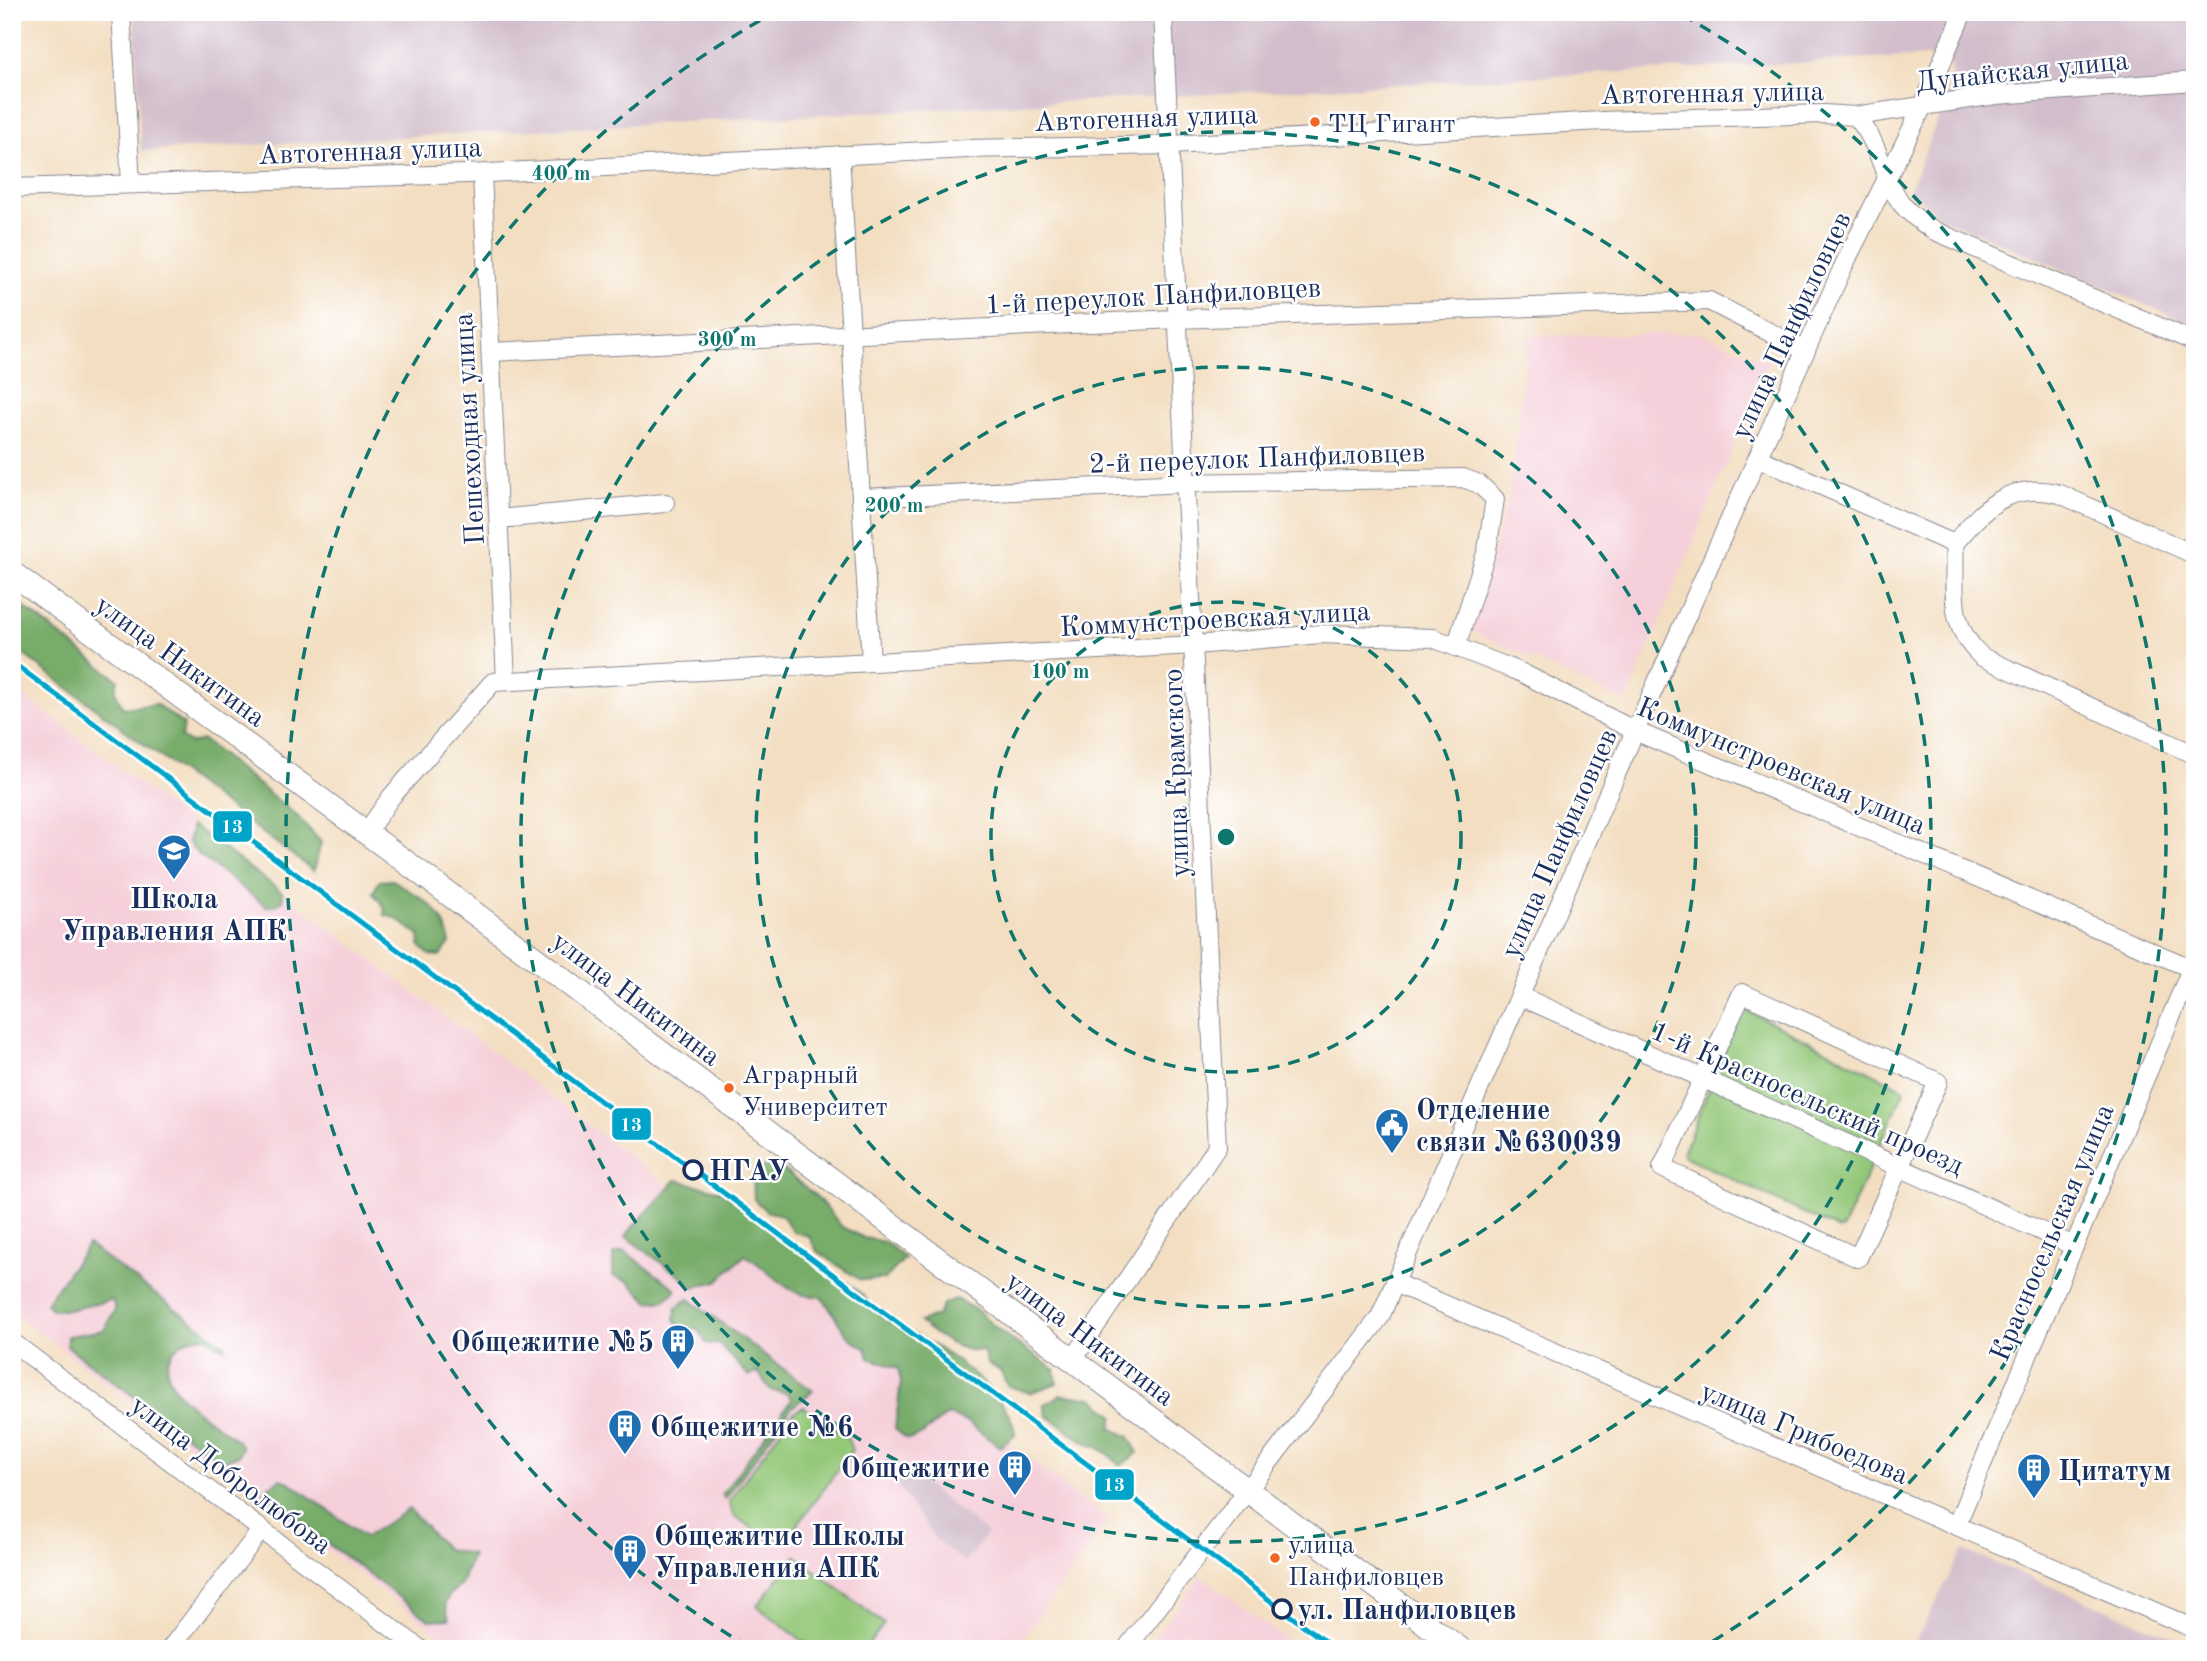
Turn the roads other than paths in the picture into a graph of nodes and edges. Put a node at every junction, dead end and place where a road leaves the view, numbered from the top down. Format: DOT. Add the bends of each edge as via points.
graph roads {
  1 [pos="121,12"];
  2 [pos="1163,12"];
  3 [pos="1963,12"];
  4 [pos="2195,81"];
  5 [pos="1923,106"];
  6 [pos="1855,117"];
  7 [pos="1170,145"];
  8 [pos="840,156"];
  9 [pos="482,173"];
  10 [pos="1889,178"];
  11 [pos="131,184"];
  12 [pos="12,188"];
  13 [pos="1176,319"];
  14 [pos="851,337"];
  15 [pos="2195,342"];
  16 [pos="1806,351"];
  17 [pos="491,352"];
  18 [pos="1758,458"];
  19 [pos="1186,483"];
  20 [pos="861,498"];
  21 [pos="665,503"];
  22 [pos="499,519"];
  23 [pos="1954,544"];
  24 [pos="2195,555"];
  25 [pos="12,573"];
  26 [pos="1195,645"];
  27 [pos="1456,647"];
  28 [pos="871,662"];
  29 [pos="506,681"];
  30 [pos="1635,731"];
  31 [pos="2195,755"];
  32 [pos="366,833"];
  33 [pos="2193,966"];
  34 [pos="1520,996"];
  35 [pos="1703,1079"];
  36 [pos="1899,1167"];
  37 [pos="2074,1246"];
  38 [pos="1395,1283"];
  39 [pos="12,1342"];
  40 [pos="1072,1361"];
  41 [pos="1247,1491"];
  42 [pos="1956,1526"];
  43 [pos="262,1529"];
  44 [pos="2195,1629"];
  45 [pos="170,1649"];
  46 [pos="420,1649"];
  47 [pos="1126,1649"];
  48 [pos="1460,1649"];
  1 -- 11 [label="street"];
  2 -- 7 [label="street, улица Крамского"];
  3 -- 5 [label="street, улица Панфиловцев"];
  4 -- 5 [label="street, Дунайская улица" via="1996,95"];
  5 -- 6 [label="street, Дунайская улица"];
  5 -- 10 [label="street, улица Панфиловцев"];
  6 -- 7 [label="street, Автогенная улица" via="1823,114 1602,121"];
  6 -- 10 [label="street, Автогенная улица" via="1876,145"];
  7 -- 8 [label="street, Автогенная улица"];
  7 -- 13 [label="street, улица Крамского"];
  8 -- 9 [label="street, Автогенная улица"];
  8 -- 14 [label="street"];
  9 -- 11 [label="street, Автогенная улица"];
  9 -- 17 [label="street, Пешеходная улица"];
  10 -- 15 [label="street, Автогенная улица" via="1899,201 1935,231"];
  10 -- 16 [label="street, улица Панфиловцев"];
  11 -- 12 [label="street, Автогенная улица"];
  13 -- 14 [label="street, 1-й переулок Панфиловцев"];
  13 -- 16 [label="street, 1-й переулок Панфиловцев" via="1709,301"];
  13 -- 19 [label="street, улица Крамского"];
  14 -- 17 [label="street, 1-й переулок Панфиловцев"];
  14 -- 20 [label="street"];
  16 -- 18 [label="street, улица Панфиловцев"];
  17 -- 22 [label="street, Пешеходная улица"];
  18 -- 23 [label="street"];
  18 -- 30 [label="street, улица Панфиловцев"];
  19 -- 20 [label="street, 2-й переулок Панфиловцев"];
  19 -- 26 [label="street, улица Крамского"];
  19 -- 27 [label="street, 2-й переулок Панфиловцев" via="1463,478 1479,484 1495,499 1487,551"];
  20 -- 28 [label="street"];
  21 -- 22 [label="street"];
  22 -- 29 [label="street, Пешеходная улица"];
  23 -- 24 [label="street" via="1982,512 2016,493 2039,489 2060,494"];
  23 -- 31 [label="street" via="1957,622 1967,643 1982,657"];
  25 -- 32 [label="main road, улица Никитина"];
  26 -- 27 [label="street, Коммунстроевская улица" via="1321,634 1433,638"];
  26 -- 28 [label="street, Коммунстроевская улица"];
  26 -- 40 [label="street, улица Крамского" via="1217,1147"];
  27 -- 30 [label="street, Коммунстроевская улица" via="1520,672"];
  28 -- 29 [label="street, Коммунстроевская улица"];
  29 -- 32 [label="street, Коммунстроевская улица" via="493,682 391,797"];
  30 -- 33 [label="street, Коммунстроевская улица"];
  30 -- 34 [label="street, улица Панфиловцев"];
  32 -- 40 [label="main road, улица Никитина"];
  33 -- 37 [label="street, Красносельская улица"];
  34 -- 35 [label="street, 1-й Красносельский проезд"];
  34 -- 38 [label="street, улица Панфиловцев"];
  35 -- 36 [label="street, 1-й Красносельский проезд"];
  35 -- 36 [label="street" via="1742,993 1938,1082"];
  35 -- 36 [label="street" via="1662,1168 1858,1258"];
  36 -- 37 [label="street, 1-й Красносельский проезд"];
  37 -- 42 [label="street, Красносельская улица"];
  38 -- 41 [label="street, улица Панфиловцев" via="1380,1317"];
  38 -- 42 [label="street, улица Грибоедова"];
  39 -- 43 [label="street, улица Добролюбова"];
  40 -- 41 [label="main road, улица Никитина"];
  41 -- 47 [label="street, улица Панфиловцев"];
  41 -- 48 [label="main road, улица Никитина"];
  42 -- 44 [label="street, улица Грибоедова"];
  43 -- 45 [label="street"];
  43 -- 46 [label="street, улица Добролюбова"];
}
